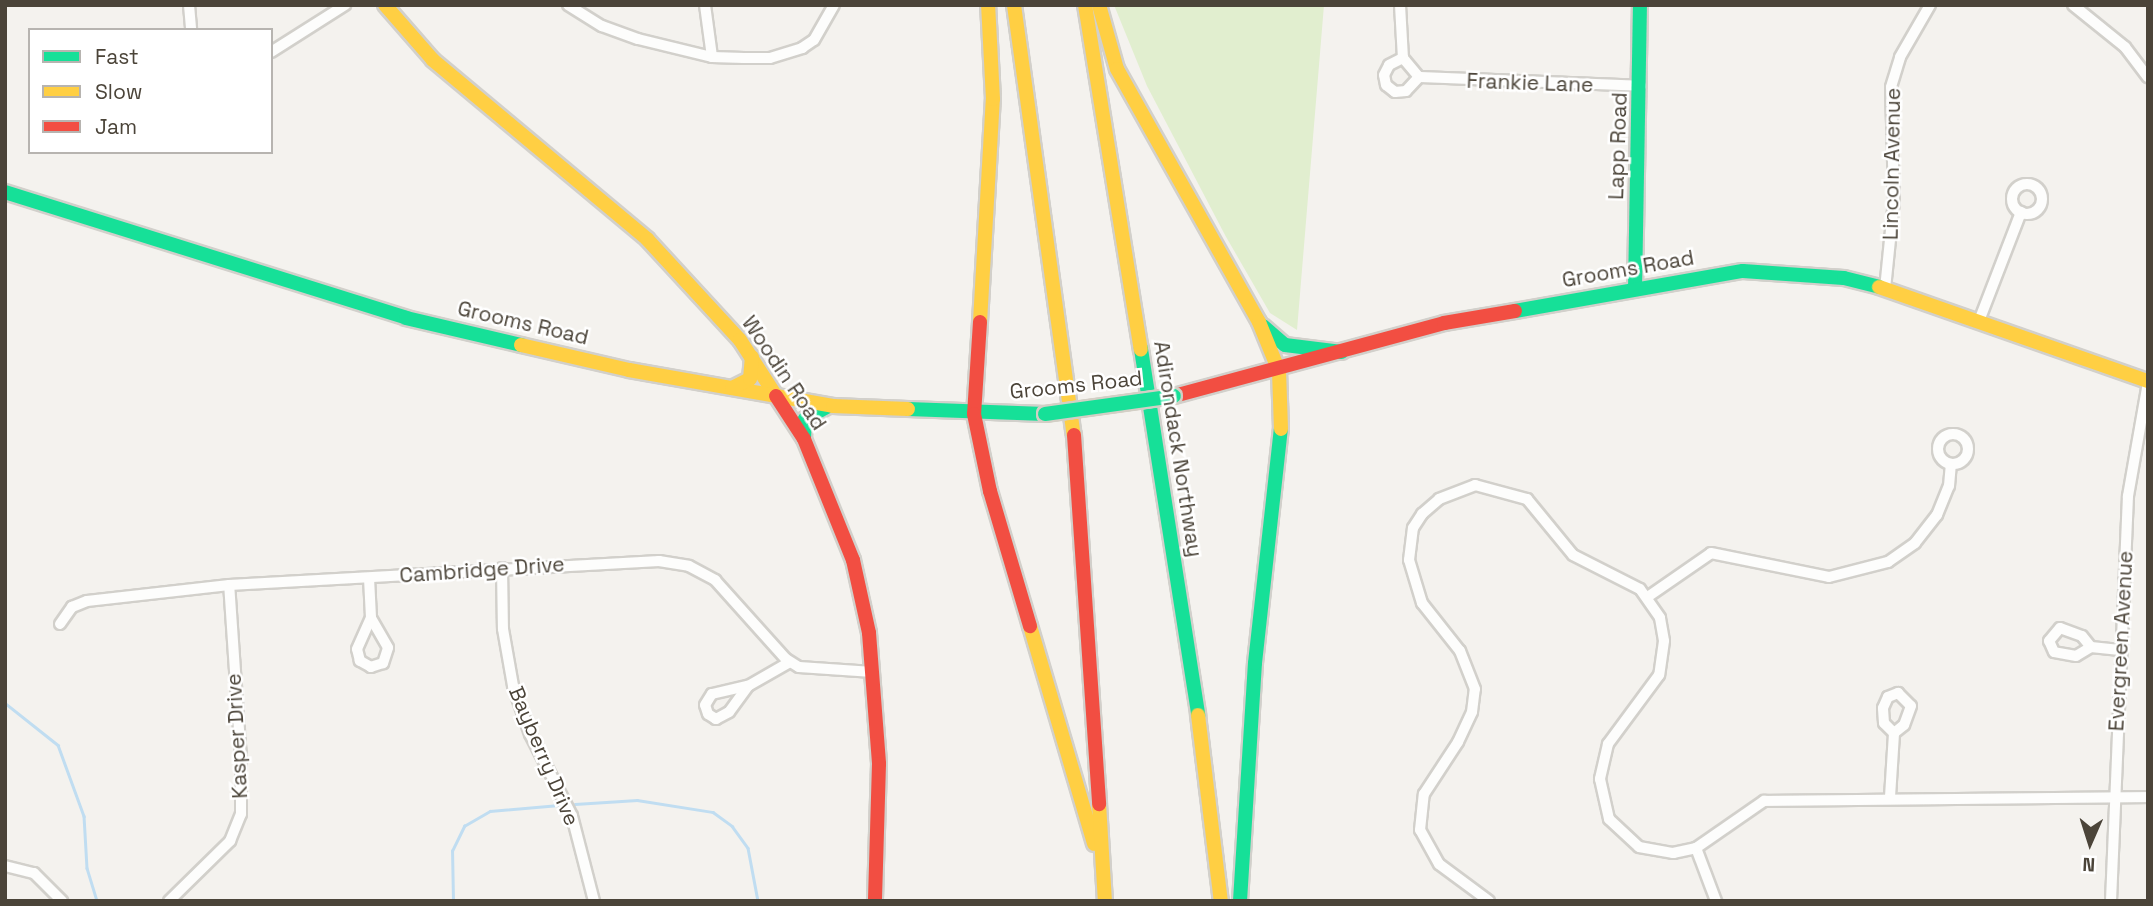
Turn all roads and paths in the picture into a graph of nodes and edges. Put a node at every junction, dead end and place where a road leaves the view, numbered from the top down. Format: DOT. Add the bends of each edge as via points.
graph roads {
  1 [pos="189,5"];
  2 [pos="345,5"];
  3 [pos="385,5"];
  4 [pos="568,5"];
  5 [pos="705,5"];
  6 [pos="834,5"];
  7 [pos="988,5"];
  8 [pos="1014,5"];
  9 [pos="1085,5"];
  10 [pos="1099,5"];
  11 [pos="1400,5"];
  12 [pos="1640,5"];
  13 [pos="1930,5"];
  14 [pos="2073,5"];
  15 [pos="191,28"];
  16 [pos="273,51"];
  17 [pos="712,57"];
  18 [pos="1403,58"];
  19 [pos="1419,77"];
  20 [pos="2148,77"];
  21 [pos="1641,86"];
  22 [pos="5,192"];
  23 [pos="2021,212"];
  24 [pos="1635,289"];
  25 [pos="1885,289"];
  26 [pos="1979,321"];
  27 [pos="1259,322"];
  28 [pos="1342,352"];
  29 [pos="752,357"];
  30 [pos="1279,371"];
  31 [pos="2148,382"];
  32 [pos="730,389"];
  33 [pos="781,398"];
  34 [pos="834,406"];
  35 [pos="974,414"];
  36 [pos="804,439"];
  37 [pos="1951,465"];
  38 [pos="502,568"];
  39 [pos="369,578"];
  40 [pos="229,585"];
  41 [pos="1649,596"];
  42 [pos="371,618"];
  43 [pos="60,624"];
  44 [pos="2091,647"];
  45 [pos="2120,650"];
  46 [pos="790,662"];
  47 [pos="873,672"];
  48 [pos="748,686"];
  49 [pos="1894,733"];
  50 [pos="1890,797"];
  51 [pos="2114,797"];
  52 [pos="2148,797"];
  53 [pos="1696,848"];
  54 [pos="5,866"];
  55 [pos="1104,885"];
  56 [pos="62,901"];
  57 [pos="169,901"];
  58 [pos="594,901"];
  59 [pos="875,901"];
  60 [pos="1105,901"];
  61 [pos="1221,901"];
  62 [pos="1240,901"];
  63 [pos="1489,901"];
  64 [pos="1716,901"];
  65 [pos="2111,901"];
  1 -- 15 [label="street"];
  2 -- 16 [label="street"];
  3 -- 29 [label="main road, Woodin Road" via="433,60 647,239"];
  4 -- 17 [label="street" via="602,26"];
  5 -- 17 [label="street"];
  6 -- 17 [label="street" via="814,40 792,52 770,58"];
  7 -- 35 [label="main road" via="993,99"];
  8 -- 55 [label="main road" via="1074,428"];
  9 -- 61 [label="main road, Adirondack Northway" via="1192,663"];
  10 -- 27 [label="main road" via="1121,78"];
  11 -- 18 [label="street"];
  12 -- 21 [label="main road, Lapp Road"];
  13 -- 25 [label="street, Lincoln Avenue" via="1900,57 1891,87 1894,200"];
  14 -- 20 [label="street" via="2125,47"];
  18 -- 19 [label="street"];
  18 -- 19 [label="street" via="1386,69 1387,85 1401,93"];
  19 -- 21 [label="street, Frankie Lane"];
  21 -- 24 [label="main road, Lapp Road"];
  22 -- 32 [label="main road, Grooms Road" via="406,318"];
  23 -- 26 [label="street"];
  24 -- 25 [label="main road, Grooms Road" via="1772,270 1844,278"];
  24 -- 28 [label="main road, Grooms Road" via="1444,323"];
  25 -- 26 [label="main road, Grooms Road"];
  26 -- 31 [label="main road, Grooms Road"];
  27 -- 28 [label="main road" via="1286,345"];
  27 -- 30 [label="main road"];
  28 -- 30 [label="main road, Grooms Road"];
  29 -- 32 [label="main road" via="750,379"];
  29 -- 33 [label="main road, Woodin Road"];
  30 -- 35 [label="main road, Grooms Road, bridge" via="1174,396 1045,414"];
  30 -- 62 [label="main road" via="1281,432 1253,677"];
  31 -- 45 [label="street, Evergreen Avenue" via="2128,495"];
  32 -- 33 [label="main road, Grooms Road"];
  33 -- 34 [label="main road, Grooms Road"];
  33 -- 36 [label="main road, Woodin Road"];
  34 -- 35 [label="main road, Grooms Road"];
  34 -- 36 [label="main road" via="808,414 803,423"];
  35 -- 55 [label="main road" via="990,491"];
  36 -- 47 [label="main road, Woodin Road" via="853,560"];
  37 -- 41 [label="street" via="1949,486 1937,515 1916,543 1888,562 1829,577 1711,552"];
  38 -- 39 [label="street, Cambridge Drive"];
  38 -- 46 [label="street, Cambridge Drive" via="659,561 689,566 715,580"];
  38 -- 58 [label="street, Bayberry Drive" via="503,629 513,686 530,734 572,816"];
  39 -- 40 [label="street, Cambridge Drive"];
  39 -- 42 [label="street"];
  40 -- 43 [label="street, Cambridge Drive" via="87,601 72,607"];
  40 -- 57 [label="street, Kasper Drive" via="241,814 230,841"];
  41 -- 53 [label="street" via="1663,629 1662,661 1654,686 1608,744 1600,792 1609,819 1639,847 1673,853"];
  41 -- 63 [label="street" via="1584,564 1519,495 1475,485 1458,489 1430,506 1415,522 1411,578 1422,603 1465,660 1475,689 1472,712 1458,742 1424,794 1420,830 1439,864"];
  44 -- 45 [label="street"];
  45 -- 51 [label="street, Evergreen Avenue"];
  46 -- 47 [label="street" via="812,670"];
  46 -- 48 [label="street"];
  47 -- 59 [label="main road, Woodin Road" via="879,764"];
  49 -- 50 [label="street"];
  50 -- 51 [label="street"];
  50 -- 53 [label="street" via="1764,801"];
  51 -- 52 [label="street"];
  51 -- 65 [label="street, Evergreen Avenue"];
  53 -- 64 [label="street"];
  54 -- 56 [label="street" via="34,873"];
  55 -- 60 [label="main road"];
}
